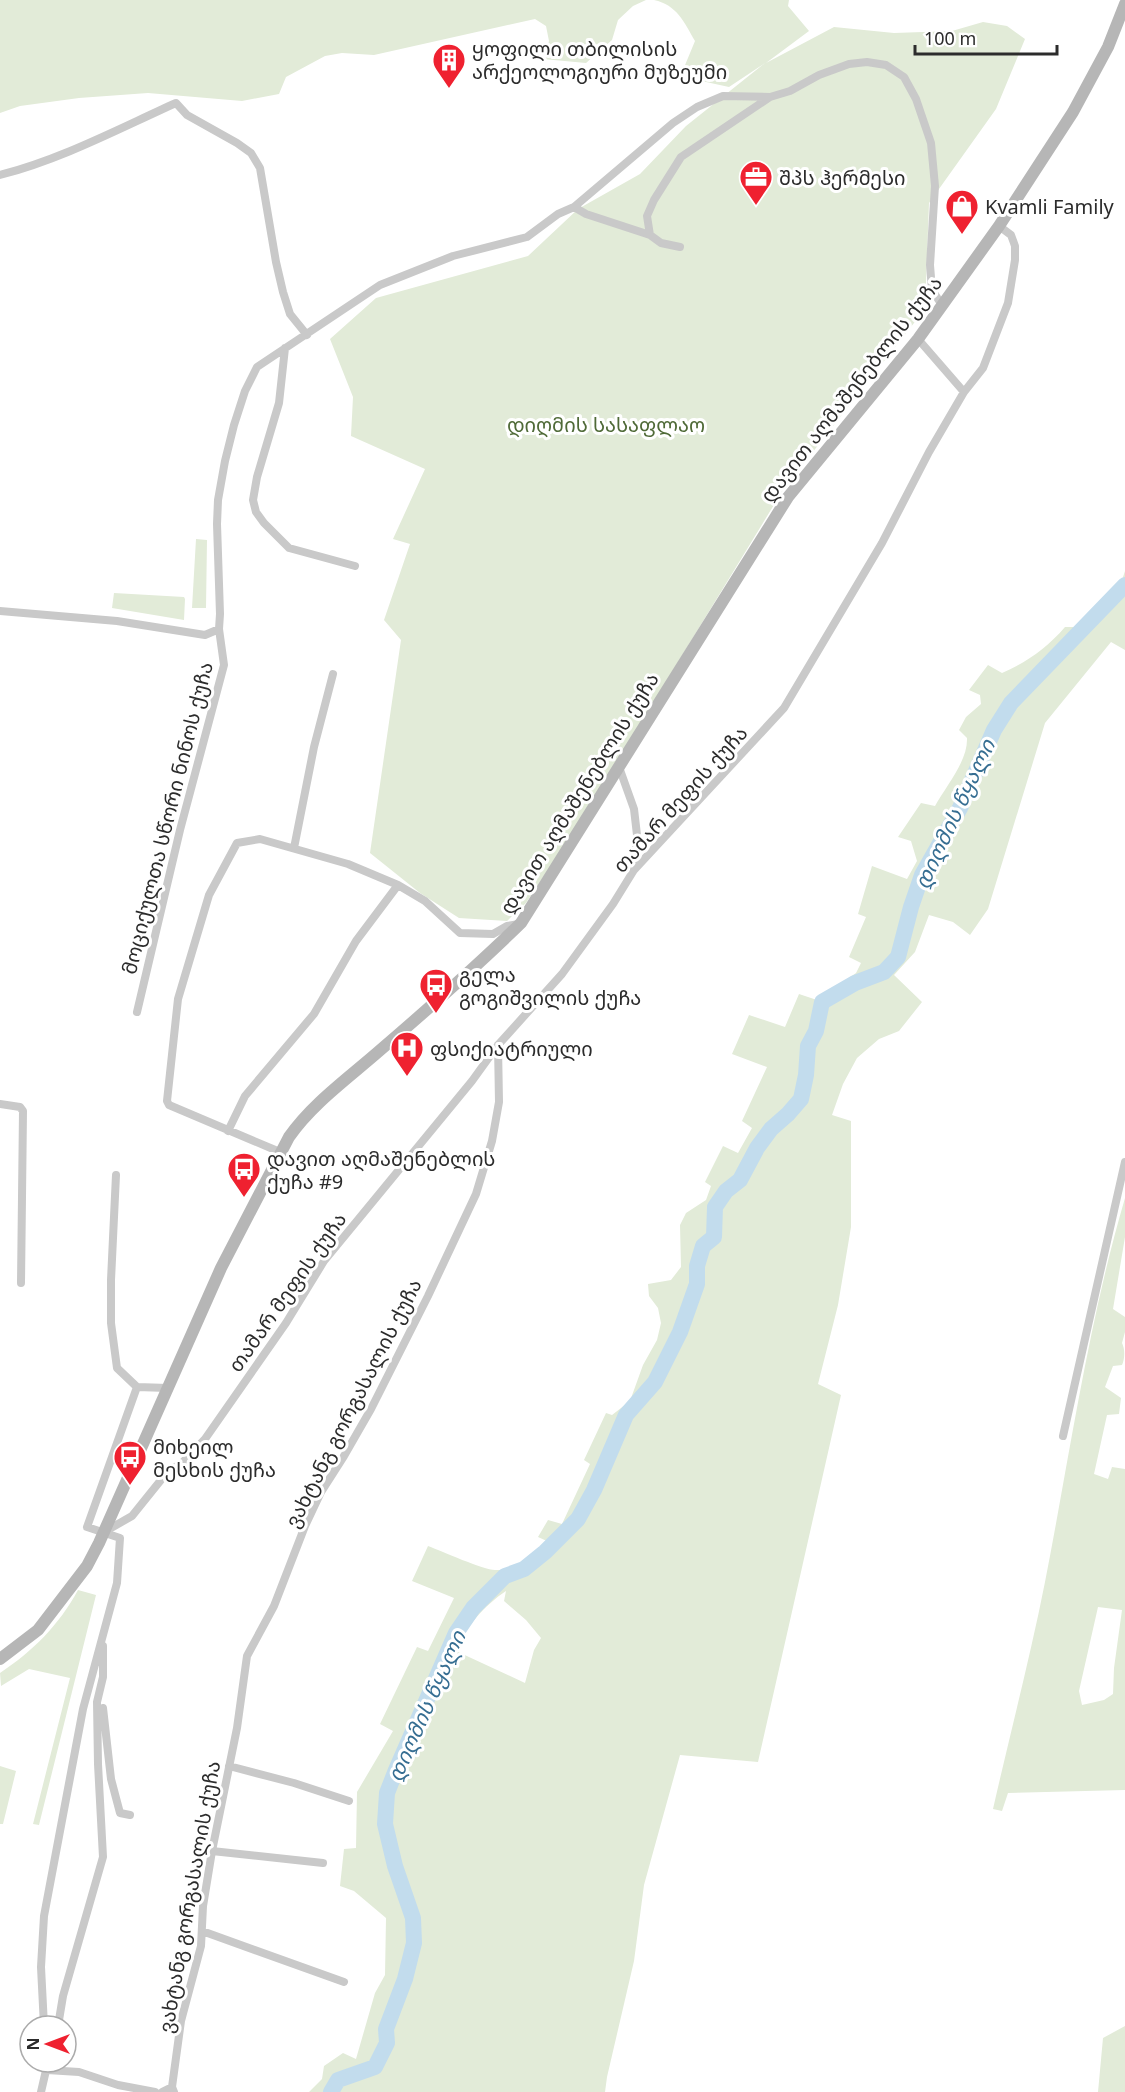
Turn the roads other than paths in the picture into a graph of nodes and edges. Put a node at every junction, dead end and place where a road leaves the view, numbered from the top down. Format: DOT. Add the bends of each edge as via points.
graph roads {
  1 [pos="1122,0"];
  2 [pos="1123,9"];
  3 [pos="770,97"];
  4 [pos="0,175"];
  5 [pos="574,207"];
  6 [pos="999,226"];
  7 [pos="650,235"];
  8 [pos="680,247"];
  9 [pos="942,305"];
  10 [pos="307,335"];
  11 [pos="918,339"];
  12 [pos="285,348"];
  13 [pos="964,392"];
  14 [pos="356,566"];
  15 [pos="0,610"];
  16 [pos="219,629"];
  17 [pos="333,674"];
  18 [pos="619,767"];
  19 [pos="294,848"];
  20 [pos="634,870"];
  21 [pos="398,885"];
  22 [pos="521,923"];
  23 [pos="137,1012"];
  24 [pos="498,1045"];
  25 [pos="0,1104"];
  26 [pos="228,1131"];
  27 [pos="280,1152"];
  28 [pos="1125,1162"];
  29 [pos="116,1175"];
  30 [pos="21,1283"];
  31 [pos="137,1387"];
  32 [pos="168,1388"];
  33 [pos="1063,1436"];
  34 [pos="104,1532"];
  35 [pos="102,1633"];
  36 [pos="0,1659"];
  37 [pos="103,1677"];
  38 [pos="229,1766"];
  39 [pos="349,1801"];
  40 [pos="130,1815"];
  41 [pos="212,1851"];
  42 [pos="323,1863"];
  43 [pos="202,1932"];
  44 [pos="344,1982"];
  45 [pos="44,2014"];
  46 [pos="60,2014"];
  47 [pos="78,2072"];
  48 [pos="46,2074"];
  49 [pos="173,2089"];
  50 [pos="41,2092"];
  51 [pos="155,2092"];
  52 [pos="162,2092"];
  1 -- 2 [label="street, დავით აღმაშენებლის ქუჩა"];
  2 -- 6 [label="street, დავით აღმაშენებლის ქუჩა" via="1108,47 1073,112"];
  3 -- 5 [label="street, მოციქულთა სწორი ნინოს ქუჩა" via="723,96 698,107 673,123"];
  3 -- 7 [label="street, მოციქულთა სწორი ნინოს ქუჩა" via="681,157 647,216"];
  3 -- 9 [label="street, მოციქულთა სწორი ნინოს ქუჩა" via="849,64 886,65 904,77 931,143 935,186 930,265 932,290"];
  4 -- 10 [label="street" via="109,135 176,103 187,115 251,153 260,168 283,292 290,314"];
  5 -- 7 [label="street"];
  5 -- 10 [label="street, მოციქულთა სწორი ნინოს ქუჩა" via="527,237 453,256 380,285"];
  6 -- 9 [label="street, დავით აღმაშენებლის ქუჩა"];
  6 -- 13 [label="street, თამარ მეფის ქუჩა" via="1011,235 1015,246 1008,303 983,368"];
  7 -- 8 [label="street" via="661,243"];
  9 -- 11 [label="street, დავით აღმაშენებლის ქუჩა"];
  10 -- 12 [label="street, მოციქულთა სწორი ნინოს ქუჩა"];
  11 -- 13 [label="street"];
  11 -- 18 [label="street, დავით აღმაშენებლის ქუჩა" via="788,497"];
  12 -- 14 [label="street" via="279,403 257,477 253,500 256,512 290,548"];
  12 -- 16 [label="street, მოციქულთა სწორი ნინოს ქუჩა" via="257,367 245,391 225,461 217,524"];
  13 -- 20 [label="street, თამარ მეფის ქუჩა" via="882,543 784,708"];
  15 -- 16 [label="street" via="117,621 205,635"];
  16 -- 23 [label="street, მოციქულთა სწორი ნინოს ქუჩა" via="224,665"];
  17 -- 19 [label="street"];
  18 -- 20 [label="street" via="634,809"];
  18 -- 22 [label="street, დავით აღმაშენებლის ქუჩა"];
  19 -- 21 [label="street" via="348,864"];
  19 -- 26 [label="street" via="260,839 237,843 209,895 178,999 168,1104"];
  20 -- 24 [label="street, თამარ მეფის ქუჩა" via="562,974"];
  21 -- 22 [label="street" via="425,901 460,933 493,934"];
  21 -- 26 [label="street" via="356,941 314,1014 245,1096"];
  22 -- 27 [label="street, დავით აღმაშენებლის ქუჩა" via="464,979 329,1094 299,1123"];
  24 -- 34 [label="street, თამარ მეფის ქუჩა" via="324,1261 205,1439 181,1464 169,1470 132,1516"];
  24 -- 38 [label="street, ვახტანგ გორგასალის ქუჩა" via="499,1102 476,1194 371,1409 321,1492 274,1606 247,1656"];
  25 -- 30 [label="street" via="23,1111"];
  26 -- 27 [label="street"];
  27 -- 32 [label="street, დავით აღმაშენებლის ქუჩა" via="221,1268"];
  28 -- 33 [label="street"];
  29 -- 31 [label="street" via="111,1323 117,1368"];
  31 -- 32 [label="street"];
  31 -- 34 [label="street" via="87,1527"];
  32 -- 34 [label="street, დავით აღმაშენებლის ქუჩა"];
  34 -- 35 [label="street" via="120,1539 117,1583"];
  34 -- 36 [label="street, დავით აღმაშენებლის ქუჩა" via="87,1566 38,1630"];
  35 -- 37 [label="street"];
  35 -- 45 [label="street" via="83,1709 44,1916 41,1967"];
  37 -- 40 [label="street" via="111,1779 120,1813"];
  37 -- 46 [label="street" via="98,1723 103,1857"];
  38 -- 39 [label="street"];
  38 -- 41 [label="street, ვახტანგ გორგასალის ქუჩა"];
  41 -- 42 [label="street"];
  41 -- 43 [label="street, ვახტანგ გორგასალის ქუჩა"];
  43 -- 44 [label="street"];
  43 -- 49 [label="street, ვახტანგ გორგასალის ქუჩა" via="181,2021"];
  47 -- 51 [label="street"];
  48 -- 50 [label="street"];
  49 -- 52 [label="street"];
}
